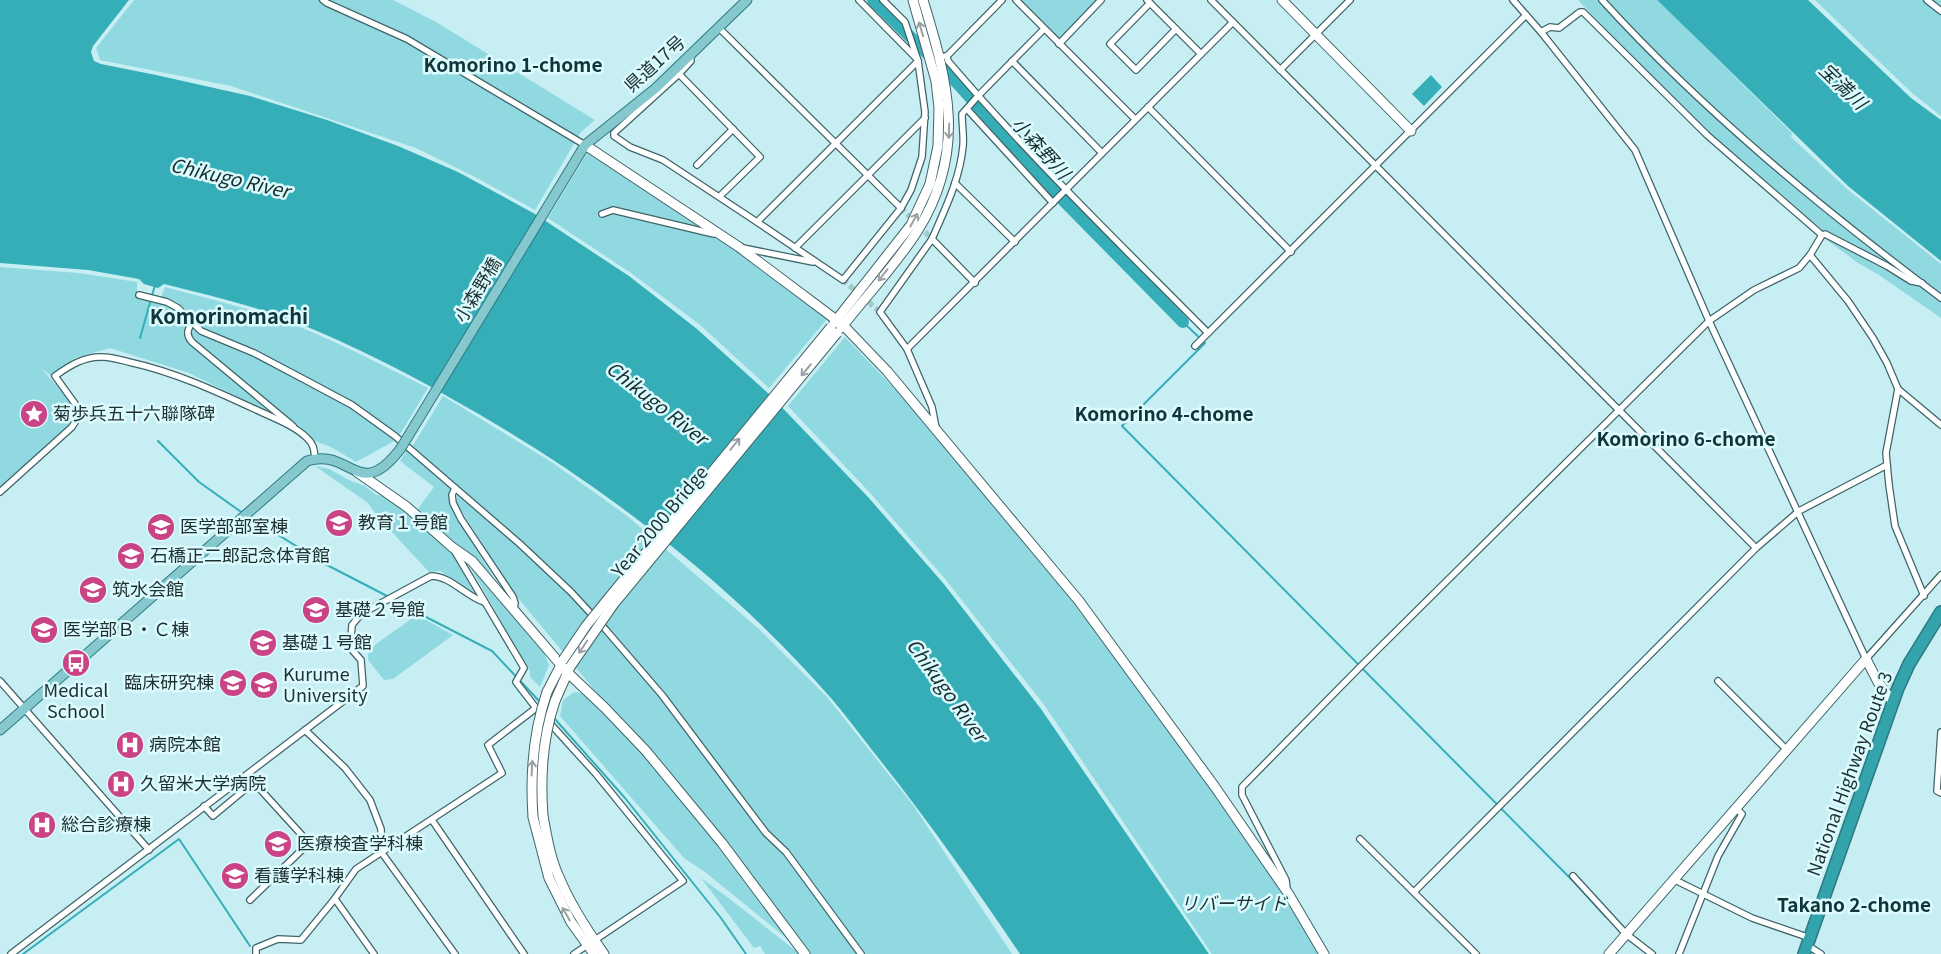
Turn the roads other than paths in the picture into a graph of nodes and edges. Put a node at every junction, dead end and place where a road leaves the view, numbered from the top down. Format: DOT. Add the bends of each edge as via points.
graph roads {
  1 [pos="323,0"];
  2 [pos="747,0"];
  3 [pos="858,0"];
  4 [pos="883,0"];
  5 [pos="913,0"];
  6 [pos="923,0"];
  7 [pos="1002,0"];
  8 [pos="1016,0"];
  9 [pos="1101,0"];
  10 [pos="1211,0"];
  11 [pos="1282,0"];
  12 [pos="1350,0"];
  13 [pos="1513,0"];
  14 [pos="1602,0"];
  15 [pos="1927,0"];
  16 [pos="1148,2"];
  17 [pos="1941,11"];
  18 [pos="1526,16"];
  19 [pos="1233,22"];
  20 [pos="719,28"];
  21 [pos="1044,29"];
  22 [pos="1176,29"];
  23 [pos="1541,32"];
  24 [pos="1316,34"];
  25 [pos="1059,44"];
  26 [pos="1201,54"];
  27 [pos="690,56"];
  28 [pos="944,56"];
  29 [pos="930,58"];
  30 [pos="918,61"];
  31 [pos="1012,61"];
  32 [pos="1280,70"];
  33 [pos="679,74"];
  34 [pos="978,96"];
  35 [pos="1148,107"];
  36 [pos="967,109"];
  37 [pos="925,118"];
  38 [pos="1135,119"];
  39 [pos="733,129"];
  40 [pos="1411,131"];
  41 [pos="835,143"];
  42 [pos="584,148"];
  43 [pos="1102,152"];
  44 [pos="696,165"];
  45 [pos="1376,167"];
  46 [pos="867,176"];
  47 [pos="955,183"];
  48 [pos="1066,190"];
  49 [pos="720,196"];
  50 [pos="1053,203"];
  51 [pos="901,208"];
  52 [pos="602,214"];
  53 [pos="757,222"];
  54 [pos="1822,235"];
  55 [pos="723,237"];
  56 [pos="932,239"];
  57 [pos="1015,242"];
  58 [pos="739,247"];
  59 [pos="795,248"];
  60 [pos="1291,252"];
  61 [pos="1810,255"];
  62 [pos="818,262"];
  63 [pos="974,283"];
  64 [pos="1922,283"];
  65 [pos="139,295"];
  66 [pos="1941,298"];
  67 [pos="1709,321"];
  68 [pos="192,323"];
  69 [pos="837,326"];
  70 [pos="1208,333"];
  71 [pos="1196,346"];
  72 [pos="907,349"];
  73 [pos="1898,389"];
  74 [pos="1618,410"];
  75 [pos="1941,425"];
  76 [pos="936,428"];
  77 [pos="298,431"];
  78 [pos="315,458"];
  79 [pos="1887,464"];
  80 [pos="357,472"];
  81 [pos="455,488"];
  82 [pos="0,492"];
  83 [pos="1799,511"];
  84 [pos="452,547"];
  85 [pos="1756,548"];
  86 [pos="1941,575"];
  87 [pos="1924,596"];
  88 [pos="484,602"];
  89 [pos="514,608"];
  90 [pos="1940,616"];
  91 [pos="1866,659"];
  92 [pos="565,666"];
  93 [pos="1718,681"];
  94 [pos="0,682"];
  95 [pos="1893,702"];
  96 [pos="25,708"];
  97 [pos="536,708"];
  98 [pos="0,730"];
  99 [pos="305,730"];
  100 [pos="1941,732"];
  101 [pos="1787,750"];
  102 [pos="1941,793"];
  103 [pos="204,806"];
  104 [pos="1736,808"];
  105 [pos="432,820"];
  106 [pos="1360,839"];
  107 [pos="149,850"];
  108 [pos="382,853"];
  109 [pos="1573,876"];
  110 [pos="1673,879"];
  111 [pos="1414,892"];
  112 [pos="1288,893"];
  113 [pos="1702,894"];
  114 [pos="335,899"];
  115 [pos="250,900"];
  116 [pos="1626,934"];
  117 [pos="591,943"];
  118 [pos="1807,946"];
  119 [pos="1610,953"];
  120 [pos="11,954"];
  121 [pos="256,954"];
  122 [pos="374,954"];
  123 [pos="454,954"];
  124 [pos="524,954"];
  125 [pos="574,954"];
  126 [pos="594,954"];
  127 [pos="604,954"];
  128 [pos="805,954"];
  129 [pos="861,954"];
  130 [pos="1324,954"];
  131 [pos="1476,954"];
  132 [pos="1652,954"];
  133 [pos="1678,954"];
  134 [pos="1822,954"];
  1 -- 42 [label="street" via="407,39"];
  2 -- 20 [label="main road, 県道17号"];
  3 -- 30 [label="street"];
  4 -- 30 [label="street" via="905,22"];
  29 -- 5 [label="street, one-way"];
  6 -- 28 [label="street"];
  7 -- 28 [label="street"];
  8 -- 21 [label="street"];
  9 -- 25 [label="street"];
  10 -- 19 [label="street"];
  11 -- 24 [label="street"];
  12 -- 24 [label="street"];
  13 -- 18 [label="street"];
  14 -- 64 [label="street" via="1725,123 1812,197"];
  15 -- 17 [label="street"];
  16 -- 22 [label="street"];
  16 -- 22 [label="street" via="1110,44 1136,70"];
  18 -- 23 [label="street"];
  18 -- 40 [label="street"];
  19 -- 26 [label="street"];
  19 -- 32 [label="street"];
  20 -- 27 [label="main road, 県道17号"];
  20 -- 41 [label="street"];
  21 -- 25 [label="street"];
  21 -- 31 [label="street"];
  22 -- 26 [label="street"];
  23 -- 54 [label="street" via="1550,27 1559,28 1583,12 1707,135"];
  23 -- 67 [label="street" via="1635,150"];
  24 -- 32 [label="street"];
  24 -- 40 [label="street"];
  25 -- 38 [label="street"];
  26 -- 35 [label="street"];
  27 -- 33 [label="street" via="690,61"];
  27 -- 42 [label="main road, 県道17号"];
  28 -- 29 [label="street"];
  28 -- 34 [label="street"];
  28 -- 69 [label="street, one-way" via="942,67 949,127 947,157 931,206 918,230"];
  69 -- 29 [label="street, one-way" via="911,226 930,184 938,146 939,108"];
  30 -- 37 [label="street"];
  30 -- 41 [label="street"];
  31 -- 34 [label="street"];
  31 -- 43 [label="street"];
  32 -- 45 [label="street"];
  33 -- 39 [label="street"];
  33 -- 49 [label="street" via="614,136 663,160"];
  34 -- 36 [label="street"];
  34 -- 48 [label="street"];
  35 -- 38 [label="street"];
  35 -- 60 [label="street"];
  36 -- 47 [label="street" via="962,114 963,146"];
  36 -- 50 [label="street"];
  37 -- 46 [label="street"];
  37 -- 51 [label="street" via="922,157 912,190"];
  38 -- 43 [label="street"];
  39 -- 44 [label="street"];
  39 -- 49 [label="street" via="760,157"];
  40 -- 45 [label="street"];
  41 -- 46 [label="street"];
  41 -- 53 [label="street"];
  42 -- 55 [label="street"];
  42 -- 80 [label="main road, 小森野橋, bridge" via="401,448 380,471"];
  43 -- 48 [label="street"];
  45 -- 60 [label="street"];
  45 -- 74 [label="street"];
  46 -- 51 [label="street"];
  46 -- 59 [label="street"];
  47 -- 56 [label="street"];
  47 -- 57 [label="street"];
  48 -- 50 [label="street"];
  48 -- 70 [label="street"];
  49 -- 53 [label="street"];
  50 -- 57 [label="street"];
  51 -- 62 [label="street" via="843,280"];
  52 -- 55 [label="street" via="613,210"];
  53 -- 59 [label="street"];
  54 -- 61 [label="street"];
  54 -- 64 [label="street" via="1828,235 1911,281"];
  55 -- 58 [label="street"];
  56 -- 63 [label="street"];
  56 -- 72 [label="street" via="880,312"];
  57 -- 63 [label="street"];
  58 -- 62 [label="street"];
  58 -- 69 [label="street"];
  59 -- 62 [label="street"];
  60 -- 70 [label="street"];
  61 -- 67 [label="street" via="1799,268 1754,290"];
  61 -- 73 [label="street" via="1873,338"];
  63 -- 72 [label="street"];
  64 -- 66 [label="street"];
  65 -- 68 [label="street" via="178,308"];
  67 -- 74 [label="street"];
  67 -- 83 [label="street"];
  68 -- 77 [label="street" via="187,331 192,342"];
  68 -- 81 [label="street" via="201,331 254,353 352,406 395,436"];
  69 -- 76 [label="street" via="887,371"];
  69 -- 92 [label="street, Year 2000 Bridge, bridge"];
  70 -- 71 [label="street"];
  72 -- 76 [label="street" via="932,407"];
  73 -- 75 [label="street"];
  73 -- 79 [label="street" via="1886,453"];
  74 -- 85 [label="street"];
  74 -- 112 [label="street" via="1242,787 1242,795 1286,880"];
  76 -- 112 [label="street" via="1079,601 1168,720"];
  77 -- 78 [label="street" via="313,445"];
  77 -- 82 [label="street" via="173,374 104,356 88,358 54,376 76,405 78,419"];
  78 -- 80 [label="main road" via="331,459"];
  78 -- 96 [label="main road" via="307,461"];
  79 -- 83 [label="street"];
  79 -- 87 [label="street" via="1895,526"];
  80 -- 84 [label="street" via="407,507"];
  81 -- 89 [label="street" via="454,503 466,527 513,597"];
  81 -- 129 [label="street" via="520,544 606,630 662,695 766,833 786,852"];
  83 -- 85 [label="street"];
  83 -- 91 [label="street"];
  84 -- 88 [label="street"];
  84 -- 89 [label="street" via="472,561"];
  85 -- 111 [label="street"];
  86 -- 87 [label="street"];
  87 -- 91 [label="street"];
  88 -- 97 [label="street" via="524,668 516,680"];
  88 -- 99 [label="street" via="452,583 431,576 361,614 352,625 351,639 353,651 361,660 363,686"];
  89 -- 92 [label="street"];
  90 -- 95 [label="highway, National Highway Route 3" via="1909,664"];
  91 -- 95 [label="street"];
  91 -- 101 [label="street"];
  92 -- 117 [label="street, bridge" via="547,727 541,767 543,816 558,875"];
  117 -- 92 [label="street, one-way, bridge" via="564,910 549,878 533,816 531,793 540,714 547,692"];
  92 -- 128 [label="street" via="646,752 724,846"];
  93 -- 101 [label="street"];
  94 -- 96 [label="street"];
  95 -- 118 [label="highway, National Highway Route 3"];
  96 -- 98 [label="main road"];
  96 -- 107 [label="street"];
  97 -- 105 [label="street" via="488,745 502,773"];
  97 -- 117 [label="street" via="596,774 683,881"];
  99 -- 103 [label="street"];
  99 -- 108 [label="street" via="345,768 370,800 381,829"];
  100 -- 102 [label="street" via="1937,791"];
  101 -- 104 [label="street"];
  103 -- 107 [label="street"];
  103 -- 115 [label="street" via="213,816 249,786 259,788 309,844"];
  104 -- 110 [label="street"];
  104 -- 113 [label="street" via="1742,814 1718,856"];
  105 -- 108 [label="street"];
  105 -- 124 [label="street"];
  106 -- 111 [label="street"];
  107 -- 120 [label="street"];
  108 -- 114 [label="street" via="356,869"];
  108 -- 123 [label="street"];
  109 -- 116 [label="street"];
  110 -- 113 [label="street"];
  110 -- 116 [label="street"];
  111 -- 131 [label="street"];
  112 -- 130 [label="street"];
  113 -- 118 [label="street"];
  113 -- 133 [label="street"];
  114 -- 121 [label="street" via="302,940 278,939 256,948"];
  114 -- 122 [label="street"];
  116 -- 119 [label="street"];
  116 -- 132 [label="street"];
  117 -- 125 [label="street"];
  117 -- 126 [label="street"];
  117 -- 127 [label="street"];
  118 -- 134 [label="street"];
}
